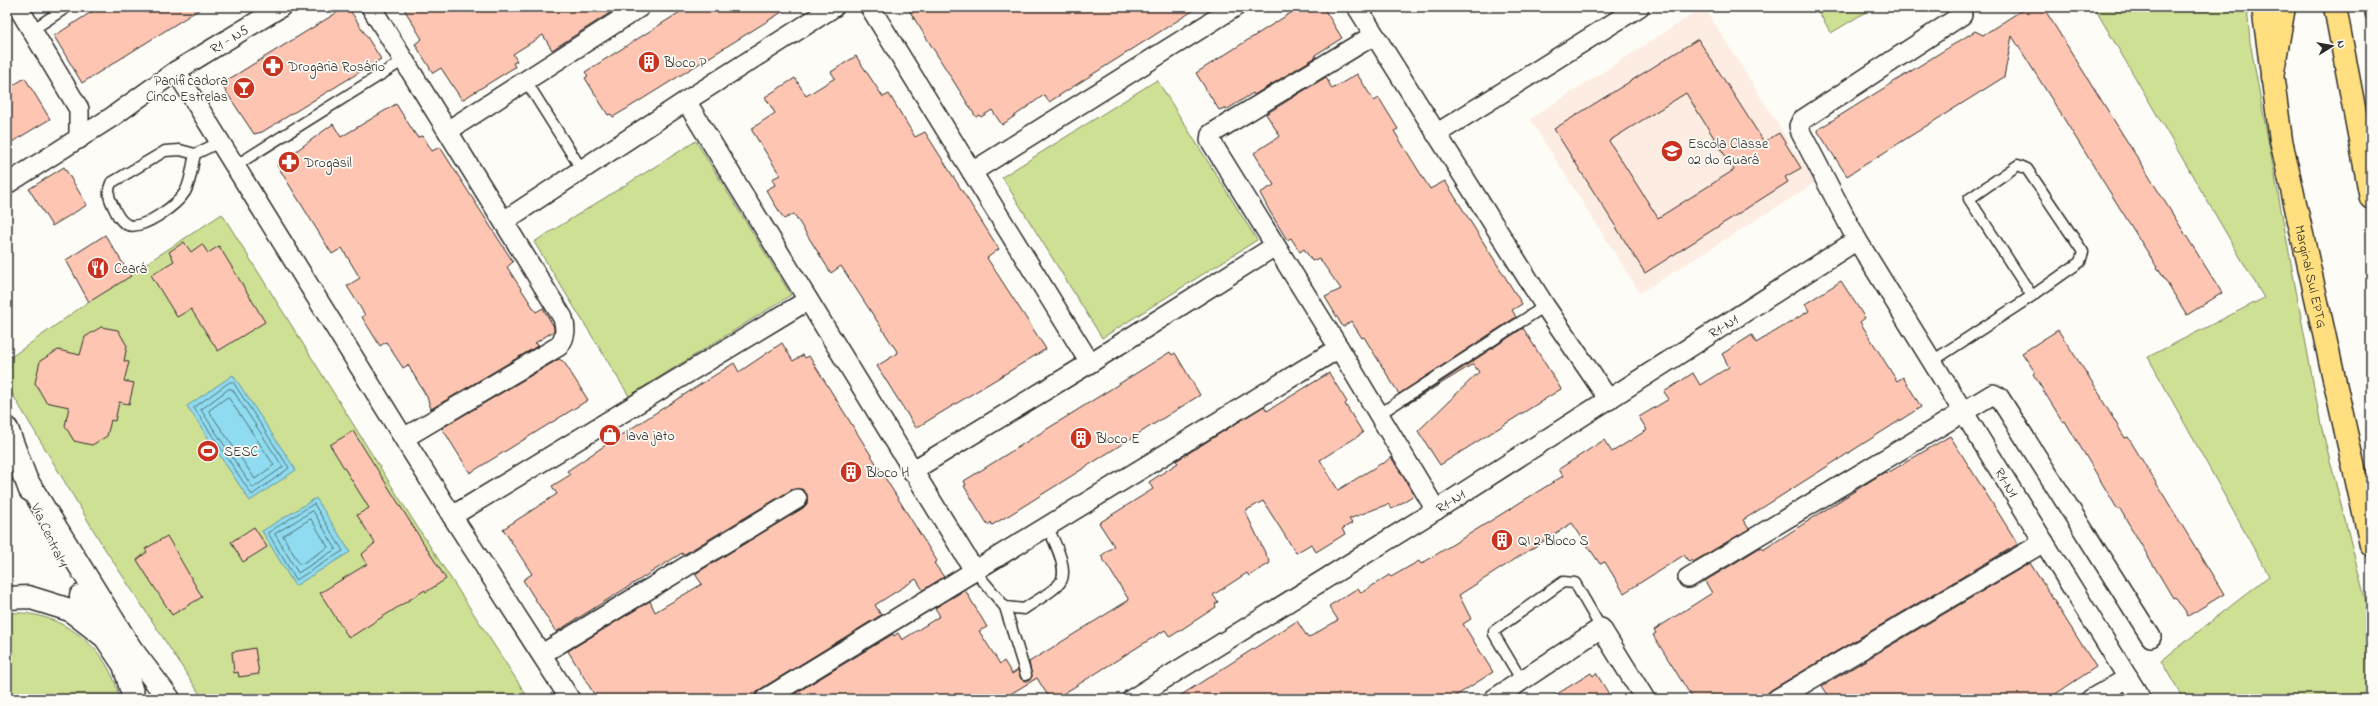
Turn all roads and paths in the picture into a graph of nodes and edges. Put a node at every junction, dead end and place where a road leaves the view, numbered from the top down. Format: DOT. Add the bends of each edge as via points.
graph roads {
  1 [pos="18,7"];
  2 [pos="67,7"];
  3 [pos="281,7"];
  4 [pos="371,7"];
  5 [pos="640,7"];
  6 [pos="834,7"];
  7 [pos="870,7"];
  8 [pos="1235,7"];
  9 [pos="1357,7"];
  10 [pos="1639,7"];
  11 [pos="2263,7"];
  12 [pos="2284,7"];
  13 [pos="2335,7"];
  14 [pos="2370,7"];
  15 [pos="1962,15"];
  16 [pos="2371,15"];
  17 [pos="32,30"];
  18 [pos="1374,35"];
  19 [pos="404,60"];
  20 [pos="176,71"];
  21 [pos="2272,77"];
  22 [pos="526,81"];
  23 [pos="686,101"];
  24 [pos="79,109"];
  25 [pos="112,117"];
  26 [pos="449,130"];
  27 [pos="1436,134"];
  28 [pos="79,138"];
  29 [pos="220,142"];
  30 [pos="195,154"];
  31 [pos="235,166"];
  32 [pos="582,170"];
  33 [pos="972,172"];
  34 [pos="7,184"];
  35 [pos="2371,198"];
  36 [pos="504,221"];
  37 [pos="1857,240"];
  38 [pos="1275,246"];
  39 [pos="2032,296"];
  40 [pos="808,300"];
  41 [pos="1546,306"];
  42 [pos="1339,348"];
  43 [pos="1931,362"];
  44 [pos="1090,363"];
  45 [pos="1609,400"];
  46 [pos="1962,412"];
  47 [pos="1378,415"];
  48 [pos="7,429"];
  49 [pos="404,438"];
  50 [pos="912,471"];
  51 [pos="24,476"];
  52 [pos="797,499"];
  53 [pos="1436,510"];
  54 [pos="452,516"];
  55 [pos="1047,526"];
  56 [pos="2044,542"];
  57 [pos="2371,545"];
  58 [pos="974,570"];
  59 [pos="1688,578"];
  60 [pos="7,598"];
  61 [pos="1004,607"];
  62 [pos="1601,628"];
  63 [pos="105,637"];
  64 [pos="2151,637"];
  65 [pos="542,654"];
  66 [pos="124,665"];
  67 [pos="1026,675"];
  68 [pos="2128,678"];
  69 [pos="1522,681"];
  70 [pos="1144,696"];
  71 [pos="134,699"];
  72 [pos="151,699"];
  73 [pos="169,699"];
  74 [pos="570,699"];
  75 [pos="765,699"];
  76 [pos="1494,699"];
  77 [pos="1645,699"];
  78 [pos="1777,699"];
  79 [pos="2091,699"];
  80 [pos="2141,699"];
  1 -- 17 [label="street"];
  2 -- 17 [label="lane"];
  3 -- 20 [label="street, R1 - N5"];
  4 -- 19 [label="street"];
  5 -- 22 [label="street"];
  6 -- 23 [label="street"];
  7 -- 33 [label="street"];
  8 -- 33 [label="street"];
  9 -- 18 [label="street"];
  10 -- 27 [label="street"];
  11 -- 21 [label="main road, Marginal Sul EPTG"];
  12 -- 21 [label="main road"];
  13 -- 35 [label="main road"];
  14 -- 16 [label="lane"];
  15 -- 37 [label="street" via="1802,120 1799,126 1800,133"];
  17 -- 24 [label="street"];
  18 -- 27 [label="street"];
  18 -- 38 [label="street" via="1211,134 1210,143"];
  19 -- 26 [label="street"];
  19 -- 31 [label="lane"];
  20 -- 25 [label="street, R1 - N5"];
  20 -- 29 [label="street"];
  21 -- 57 [label="main road, Marginal Sul EPTG" via="2281,140"];
  22 -- 26 [label="street"];
  22 -- 32 [label="lane"];
  23 -- 32 [label="street"];
  23 -- 40 [label="street"];
  24 -- 25 [label="street"];
  24 -- 28 [label="street"];
  25 -- 28 [label="street, R1 - N5"];
  26 -- 36 [label="street"];
  27 -- 41 [label="street"];
  28 -- 34 [label="street, R1 - N5"];
  29 -- 30 [label="lane"];
  29 -- 31 [label="street"];
  30 -- 30 [label="lane" via="185,192 171,208 134,226 127,225 120,219 108,197 110,183 165,151 180,150"];
  31 -- 49 [label="street"];
  32 -- 36 [label="street"];
  33 -- 44 [label="street"];
  36 -- 49 [label="street" via="564,318 566,329 563,340 559,346"];
  37 -- 43 [label="street, R1-N1"];
  37 -- 45 [label="street, R1-N1"];
  38 -- 42 [label="street"];
  38 -- 44 [label="street"];
  39 -- 39 [label="lane" via="2080,262 2083,252 2027,169 2018,165 1969,199"];
  39 -- 43 [label="lane"];
  40 -- 50 [label="street"];
  40 -- 54 [label="street"];
  41 -- 45 [label="street"];
  41 -- 47 [label="lane"];
  42 -- 47 [label="street"];
  42 -- 55 [label="street"];
  43 -- 46 [label="street, R1-N1"];
  44 -- 50 [label="street"];
  45 -- 53 [label="street, R1-N1"];
  46 -- 56 [label="street, R1-N1"];
  46 -- 59 [label="street"];
  46 -- 64 [label="street" via="1987,396 1992,394 1998,397"];
  47 -- 53 [label="street"];
  48 -- 51 [label="main road, Via Central 1"];
  49 -- 54 [label="street"];
  50 -- 58 [label="street"];
  51 -- 63 [label="main road, Via Central 1" via="53,546"];
  51 -- 73 [label="main road" via="131,649"];
  52 -- 65 [label="street"];
  53 -- 70 [label="street, R1-N1"];
  54 -- 65 [label="street"];
  55 -- 58 [label="street"];
  55 -- 61 [label="lane" via="1063,563 1060,583 1024,609"];
  56 -- 68 [label="street, R1-N1"];
  56 -- 78 [label="street"];
  58 -- 61 [label="lane"];
  58 -- 75 [label="street"];
  60 -- 63 [label="main road" via="28,597 70,610"];
  61 -- 67 [label="lane"];
  62 -- 69 [label="street"];
  62 -- 69 [label="lane" via="1575,583 1563,582 1494,631"];
  62 -- 77 [label="street"];
  63 -- 66 [label="main road"];
  65 -- 74 [label="street"];
  66 -- 71 [label="main road"];
  66 -- 72 [label="main road"];
  68 -- 79 [label="street"];
  68 -- 80 [label="street, R1-N1"];
  69 -- 76 [label="street"];
}
